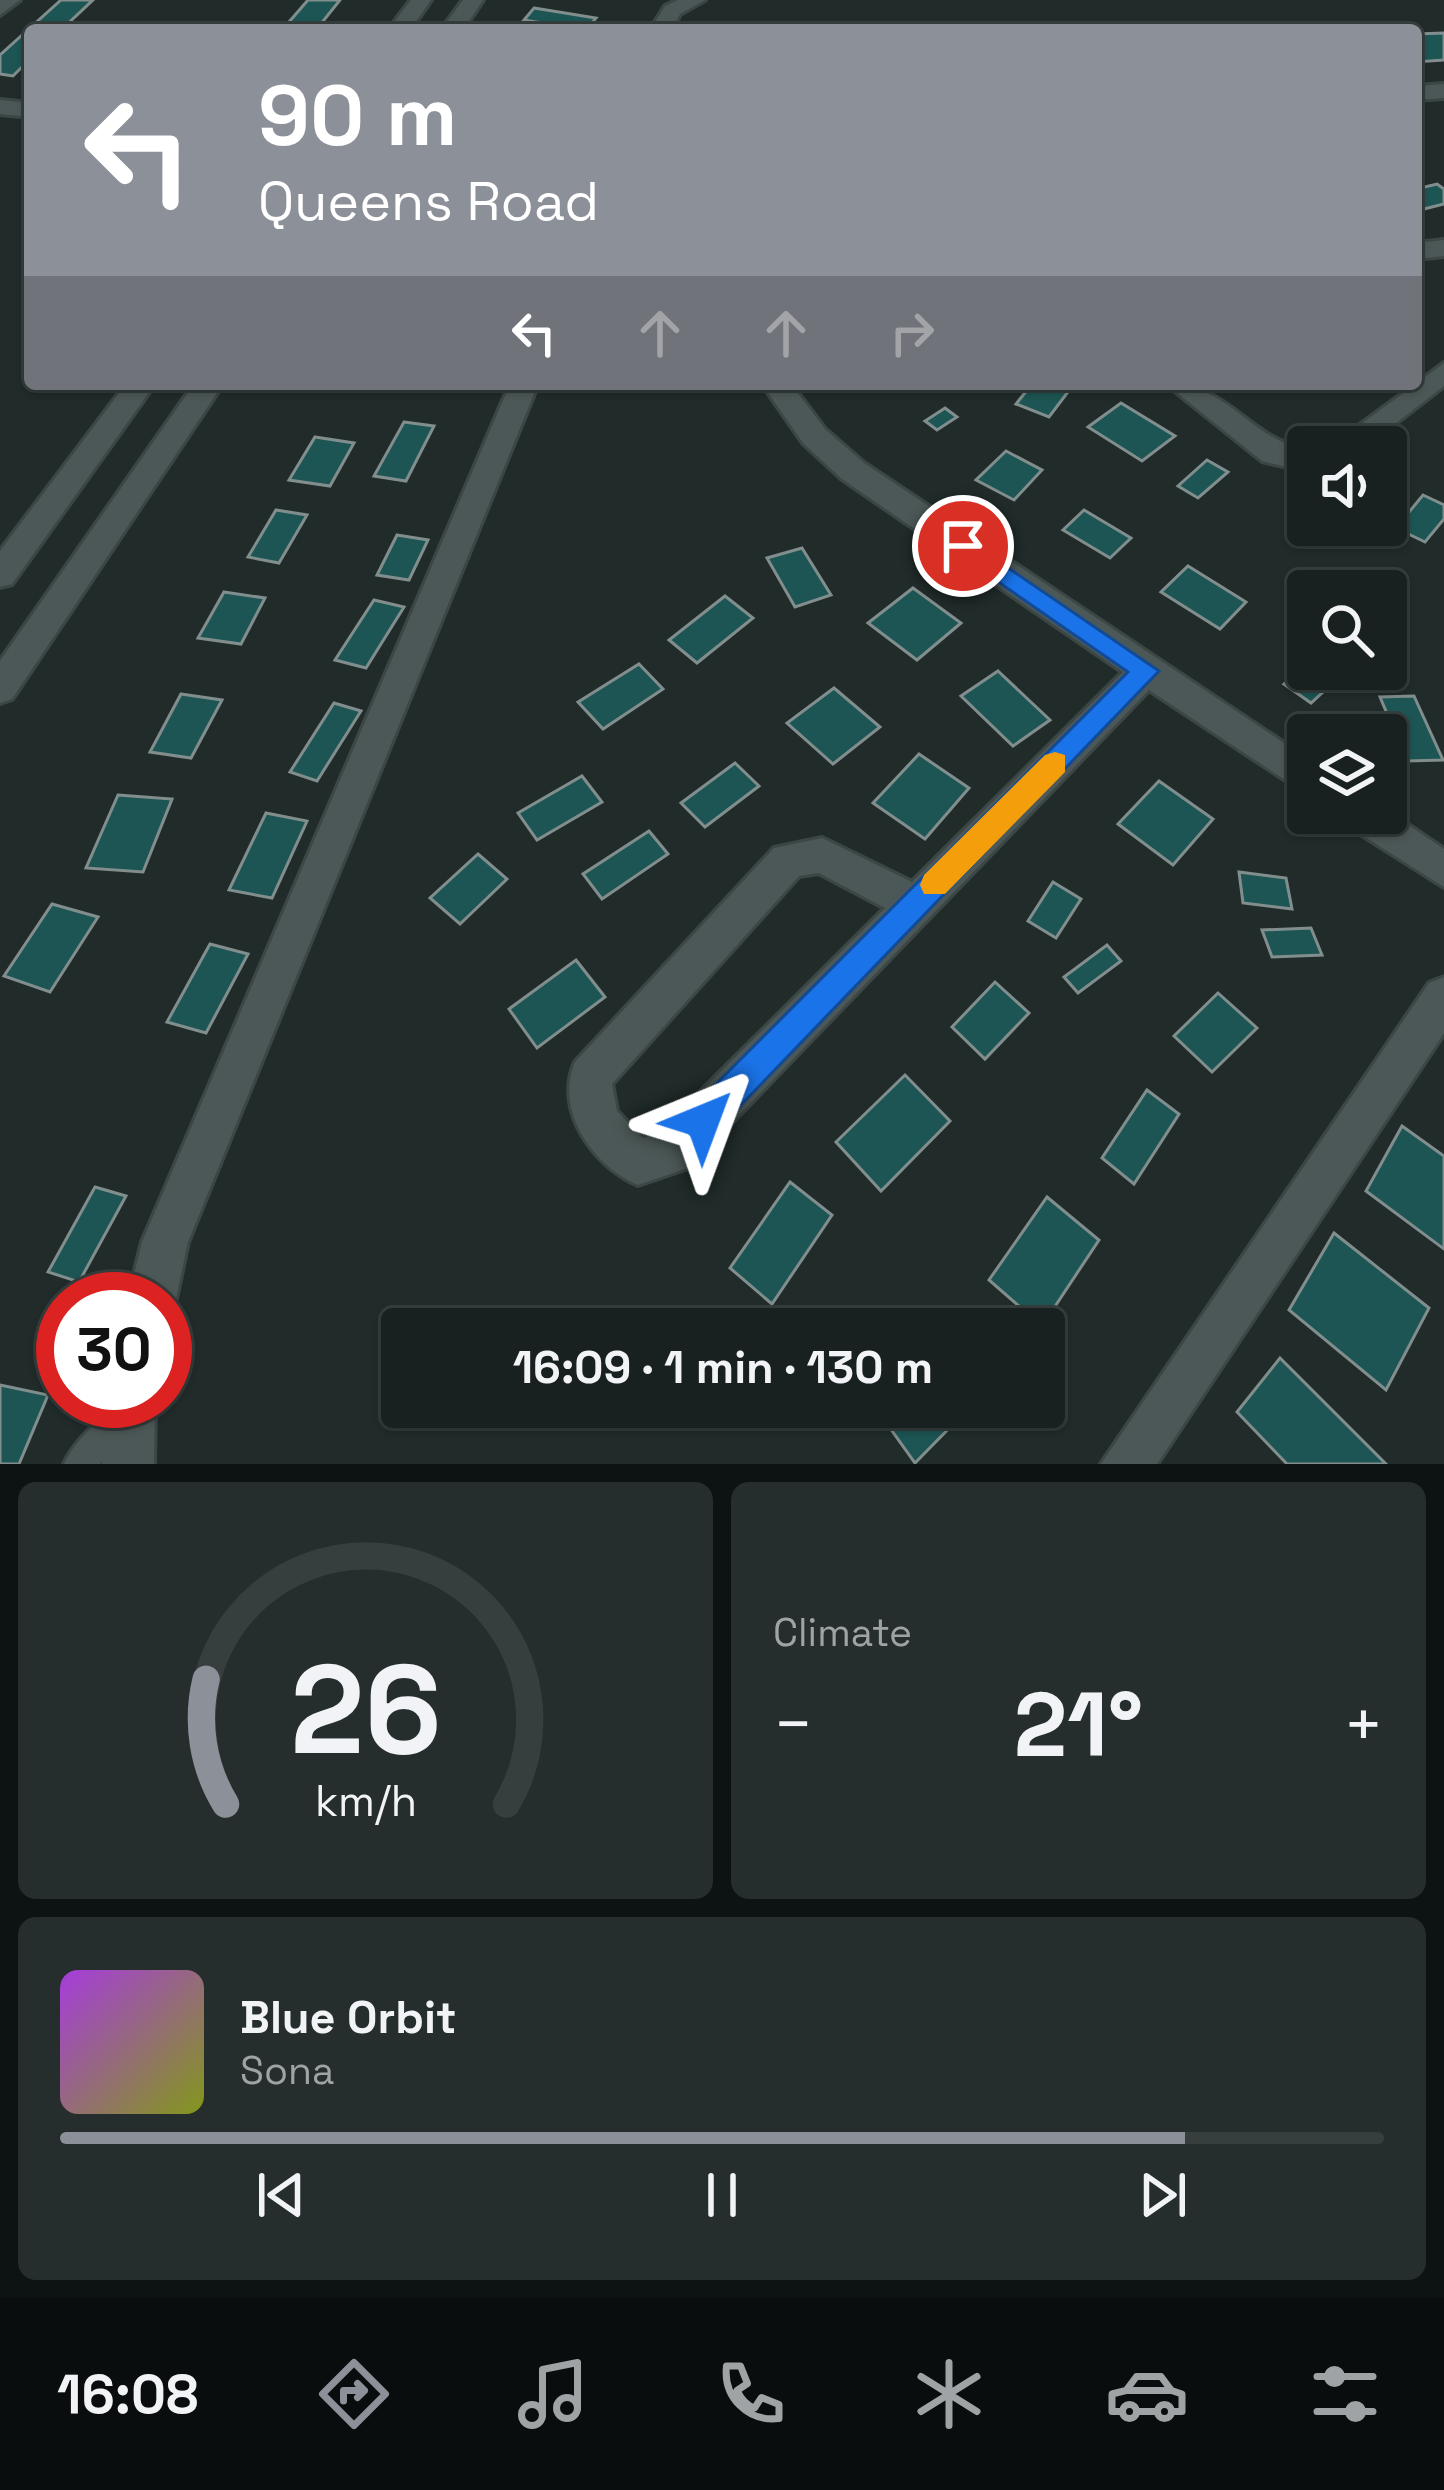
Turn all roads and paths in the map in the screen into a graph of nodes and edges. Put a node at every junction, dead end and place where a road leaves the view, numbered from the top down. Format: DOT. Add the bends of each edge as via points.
graph roads {
  1 [pos="10,0"];
  2 [pos="695,0"];
  3 [pos="0,9"];
  4 [pos="664,24"];
  5 [pos="137,390"];
  6 [pos="205,390"];
  7 [pos="521,390"];
  8 [pos="780,390"];
  9 [pos="1188,390"];
  10 [pos="1421,390"];
  11 [pos="1374,426"];
  12 [pos="1287,457"];
  13 [pos="0,574"];
  14 [pos="1146,671"];
  15 [pos="0,689"];
  16 [pos="1287,765"];
  17 [pos="1391,834"];
  18 [pos="1444,869"];
  19 [pos="916,904"];
  20 [pos="1444,997"];
  21 [pos="158,1272"];
  22 [pos="127,1428"];
  23 [pos="79,1464"];
  24 [pos="1127,1464"];
  1 -- 3 [label="street"];
  2 -- 4 [label="street" via="672,10"];
  5 -- 13 [label="street"];
  6 -- 15 [label="street"];
  7 -- 21 [label="street"];
  8 -- 14 [label="street" via="814,436 854,471"];
  9 -- 12 [label="street"];
  10 -- 11 [label="street"];
  14 -- 16 [label="street"];
  14 -- 19 [label="street"];
  17 -- 18 [label="street"];
  19 -- 19 [label="street" via="672,1152 638,1162 608,1141 592,1114 590,1077 788,860 822,855"];
  20 -- 24 [label="street"];
  22 -- 23 [label="lane"];
}
